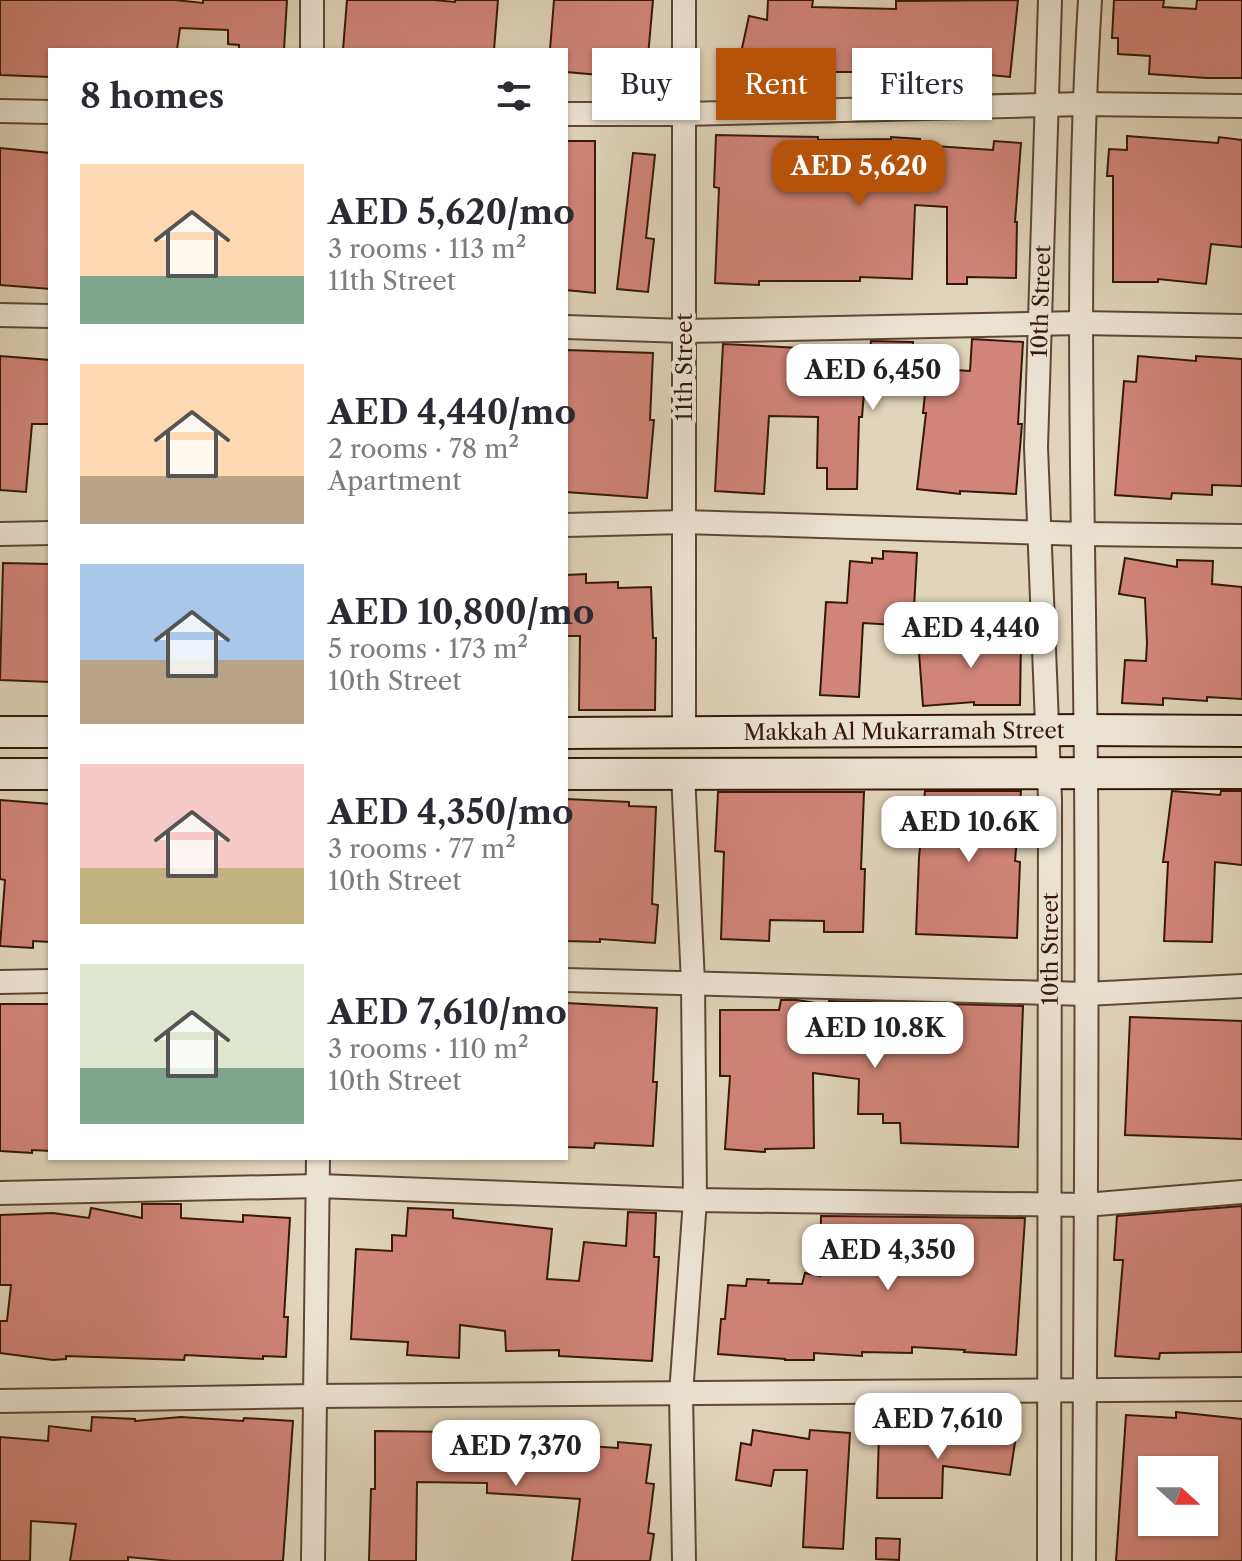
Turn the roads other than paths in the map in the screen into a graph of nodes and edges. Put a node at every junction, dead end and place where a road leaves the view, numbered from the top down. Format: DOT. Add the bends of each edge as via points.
graph roads {
  1 [pos="312,0"];
  2 [pos="684,0"];
  3 [pos="1050,0"];
  4 [pos="1090,0"];
  5 [pos="312,48"];
  6 [pos="684,48"];
  7 [pos="1083,104"];
  8 [pos="1047,105"];
  9 [pos="1242,106"];
  10 [pos="0,111"];
  11 [pos="48,112"];
  12 [pos="568,114"];
  13 [pos="592,114"];
  14 [pos="700,114"];
  15 [pos="684,120"];
  16 [pos="0,315"];
  17 [pos="48,316"];
  18 [pos="1081,323"];
  19 [pos="1040,324"];
  20 [pos="1242,326"];
  21 [pos="568,327"];
  22 [pos="684,331"];
  23 [pos="684,522"];
  24 [pos="568,525"];
  25 [pos="48,533"];
  26 [pos="1040,533"];
  27 [pos="0,534"];
  28 [pos="1084,534"];
  29 [pos="1242,536"];
  30 [pos="1048,730"];
  31 [pos="1084,730"];
  32 [pos="1242,731"];
  33 [pos="0,732"];
  34 [pos="48,732"];
  35 [pos="568,733"];
  36 [pos="684,734"];
  37 [pos="1049,772"];
  38 [pos="1086,772"];
  39 [pos="1242,773"];
  40 [pos="0,774"];
  41 [pos="48,774"];
  42 [pos="568,774"];
  43 [pos="683,774"];
  44 [pos="568,980"];
  45 [pos="48,981"];
  46 [pos="0,982"];
  47 [pos="693,982"];
  48 [pos="1242,986"];
  49 [pos="1050,993"];
  50 [pos="1086,994"];
  51 [pos="318,1160"];
  52 [pos="318,1186"];
  53 [pos="1242,1192"];
  54 [pos="0,1193"];
  55 [pos="695,1200"];
  56 [pos="1050,1205"];
  57 [pos="1085,1205"];
  58 [pos="1242,1389"];
  59 [pos="1085,1390"];
  60 [pos="1049,1391"];
  61 [pos="681,1394"];
  62 [pos="315,1396"];
  63 [pos="0,1401"];
  64 [pos="313,1561"];
  65 [pos="684,1561"];
  66 [pos="1049,1561"];
  67 [pos="1084,1561"];
  1 -- 5 [label="street"];
  2 -- 6 [label="street, 11th Street"];
  3 -- 8 [label="street, 10th Street"];
  4 -- 7 [label="street, 10th Street"];
  7 -- 8 [label="street"];
  7 -- 9 [label="street"];
  7 -- 18 [label="street, 10th Street"];
  8 -- 14 [label="street"];
  8 -- 19 [label="street, 10th Street"];
  10 -- 11 [label="street"];
  12 -- 13 [label="street"];
  15 -- 22 [label="street, 11th Street"];
  16 -- 17 [label="street"];
  18 -- 19 [label="street"];
  18 -- 20 [label="street"];
  18 -- 28 [label="street, 10th Street"];
  19 -- 22 [label="street"];
  19 -- 26 [label="street, 10th Street"];
  21 -- 22 [label="street"];
  22 -- 23 [label="street, 11th Street"];
  23 -- 24 [label="street"];
  23 -- 26 [label="street"];
  23 -- 36 [label="street, 11th Street"];
  25 -- 27 [label="street"];
  26 -- 28 [label="street"];
  26 -- 30 [label="street, 10th Street"];
  28 -- 29 [label="street"];
  28 -- 31 [label="street, 10th Street"];
  30 -- 31 [label="main road, Makkah Al Mukarramah Street"];
  30 -- 36 [label="main road, Makkah Al Mukarramah Street"];
  30 -- 37 [label="street, 10th Street"];
  31 -- 32 [label="main road, Makkah Al Mukarramah Street"];
  31 -- 38 [label="street, 10th Street"];
  33 -- 34 [label="main road"];
  35 -- 36 [label="main road, Makkah Al Mukarramah Street"];
  37 -- 38 [label="main road, Makkah Al Mukarramah Street"];
  37 -- 43 [label="main road, Makkah Al Mukarramah Street"];
  37 -- 49 [label="street, 10th Street"];
  38 -- 39 [label="main road, Makkah Al Mukarramah Street"];
  38 -- 50 [label="street, 10th Street"];
  40 -- 41 [label="main road"];
  42 -- 43 [label="main road, Makkah Al Mukarramah Street"];
  43 -- 47 [label="street"];
  44 -- 47 [label="street"];
  45 -- 46 [label="street"];
  47 -- 49 [label="street"];
  47 -- 55 [label="street"];
  48 -- 50 [label="street"];
  49 -- 50 [label="street"];
  49 -- 56 [label="street, 10th Street"];
  50 -- 57 [label="street, 10th Street"];
  51 -- 52 [label="street"];
  52 -- 54 [label="street"];
  52 -- 55 [label="street"];
  52 -- 62 [label="street"];
  53 -- 57 [label="street"];
  55 -- 56 [label="street"];
  55 -- 61 [label="street"];
  56 -- 57 [label="street"];
  56 -- 60 [label="street, 10th Street"];
  57 -- 59 [label="street, 10th Street"];
  58 -- 59 [label="street"];
  59 -- 60 [label="street"];
  59 -- 67 [label="street, 10th Street"];
  60 -- 61 [label="street"];
  60 -- 66 [label="street, 10th Street"];
  61 -- 62 [label="street"];
  61 -- 65 [label="street"];
  62 -- 63 [label="street"];
  62 -- 64 [label="street"];
}
